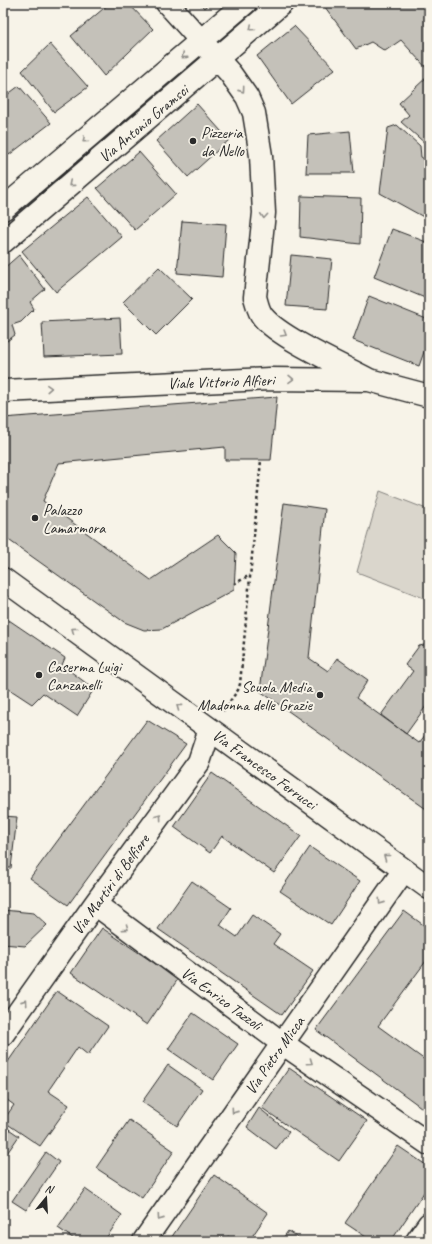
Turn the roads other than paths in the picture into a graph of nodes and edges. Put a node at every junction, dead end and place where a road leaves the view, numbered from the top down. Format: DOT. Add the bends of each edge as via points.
graph roads {
  1 [pos="167,3"];
  2 [pos="245,3"];
  3 [pos="282,3"];
  4 [pos="202,42"];
  5 [pos="218,59"];
  6 [pos="3,209"];
  7 [pos="3,242"];
  8 [pos="369,380"];
  9 [pos="5,389"];
  10 [pos="429,396"];
  11 [pos="3,579"];
  12 [pos="210,729"];
  13 [pos="404,870"];
  14 [pos="429,888"];
  15 [pos="95,904"];
  16 [pos="3,1034"];
  17 [pos="282,1042"];
  18 [pos="429,1144"];
  19 [pos="429,1224"];
  20 [pos="144,1241"];
  21 [pos="417,1241"];
  1 -- 4 [label="street"];
  2 -- 4 [label="street, Via Antonio Gramsci"];
  3 -- 5 [label="street, Via Antonio Gramsci, one-way"];
  4 -- 5 [label="street"];
  4 -- 6 [label="street, Via Antonio Gramsci, one-way"];
  5 -- 7 [label="street, Via Antonio Gramsci, one-way"];
  5 -- 8 [label="street, one-way" via="247,96 254,113 261,156 264,213 255,297 258,308 263,317 280,332"];
  9 -- 8 [label="street, Viale Vittorio Alfieri, one-way" via="269,379"];
  8 -- 10 [label="street, Viale Vittorio Alfieri"];
  12 -- 11 [label="street, Via Francesco Ferrucci, one-way"];
  13 -- 12 [label="street, Via Francesco Ferrucci, one-way"];
  15 -- 12 [label="street, Via Martiri di Belfiore, one-way" via="199,762"];
  13 -- 14 [label="street, Via Francesco Ferrucci"];
  13 -- 17 [label="street, Via Pietro Micca, one-way"];
  16 -- 15 [label="street, Via Martiri di Belfiore, one-way"];
  15 -- 17 [label="street, Via Enrico Tazzoli, one-way"];
  17 -- 18 [label="street, Via Enrico Tazzoli, one-way"];
  17 -- 20 [label="street, Via Pietro Micca, one-way"];
  19 -- 21 [label="street"];
}
